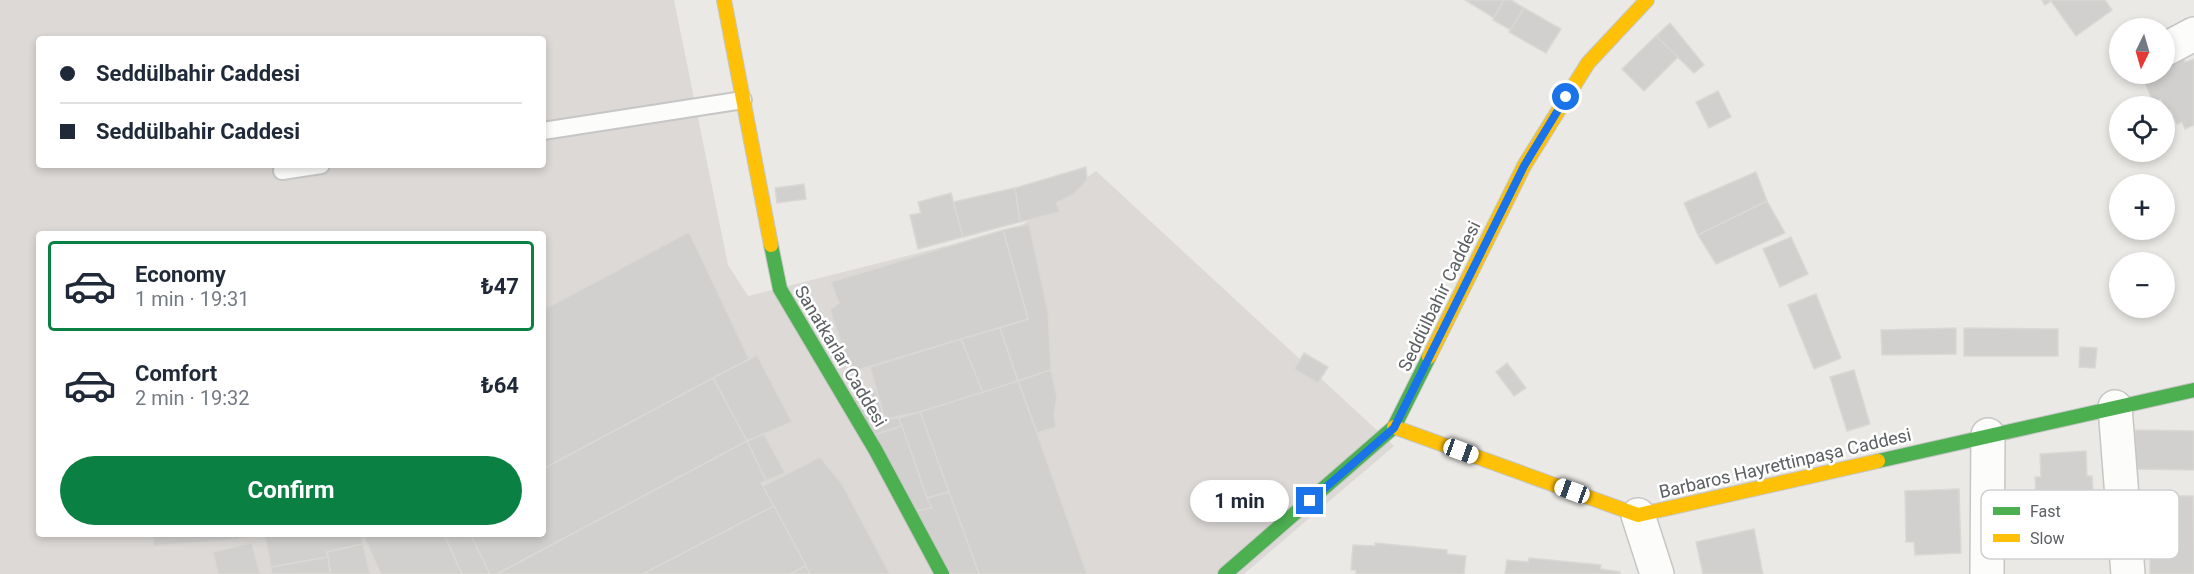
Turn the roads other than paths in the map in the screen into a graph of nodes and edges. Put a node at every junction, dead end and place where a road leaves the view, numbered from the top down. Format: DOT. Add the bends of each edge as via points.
graph roads {
  1 [pos="724,0"];
  2 [pos="1647,0"];
  3 [pos="2194,34"];
  4 [pos="2175,44"];
  5 [pos="743,100"];
  6 [pos="546,131"];
  7 [pos="302,168"];
  8 [pos="282,171"];
  9 [pos="2194,390"];
  10 [pos="2115,407"];
  11 [pos="1394,428"];
  12 [pos="1988,435"];
  13 [pos="1988,490"];
  14 [pos="2121,490"];
  15 [pos="1638,515"];
  16 [pos="1987,559"];
  17 [pos="2126,559"];
  18 [pos="942,574"];
  19 [pos="1225,574"];
  20 [pos="1657,574"];
  21 [pos="1987,574"];
  22 [pos="2127,574"];
  1 -- 5 [label="street, Sanatkarlar Caddesi"];
  2 -- 11 [label="street, Seddülbahir Caddesi" via="1587,63 1524,166"];
  3 -- 4 [label="street"];
  5 -- 6 [label="lane"];
  5 -- 18 [label="street, Sanatkarlar Caddesi" via="780,289 876,451"];
  7 -- 8 [label="lane"];
  9 -- 10 [label="street, Barbaros Hayrettinpaşa Caddesi"];
  10 -- 12 [label="street, Barbaros Hayrettinpaşa Caddesi"];
  10 -- 14 [label="street"];
  11 -- 15 [label="street, Barbaros Hayrettinpaşa Caddesi"];
  11 -- 19 [label="street, Seddülbahir Caddesi"];
  12 -- 13 [label="street"];
  12 -- 15 [label="street, Barbaros Hayrettinpaşa Caddesi"];
  15 -- 20 [label="street"];
  16 -- 21 [label="street"];
  17 -- 22 [label="street"];
}
